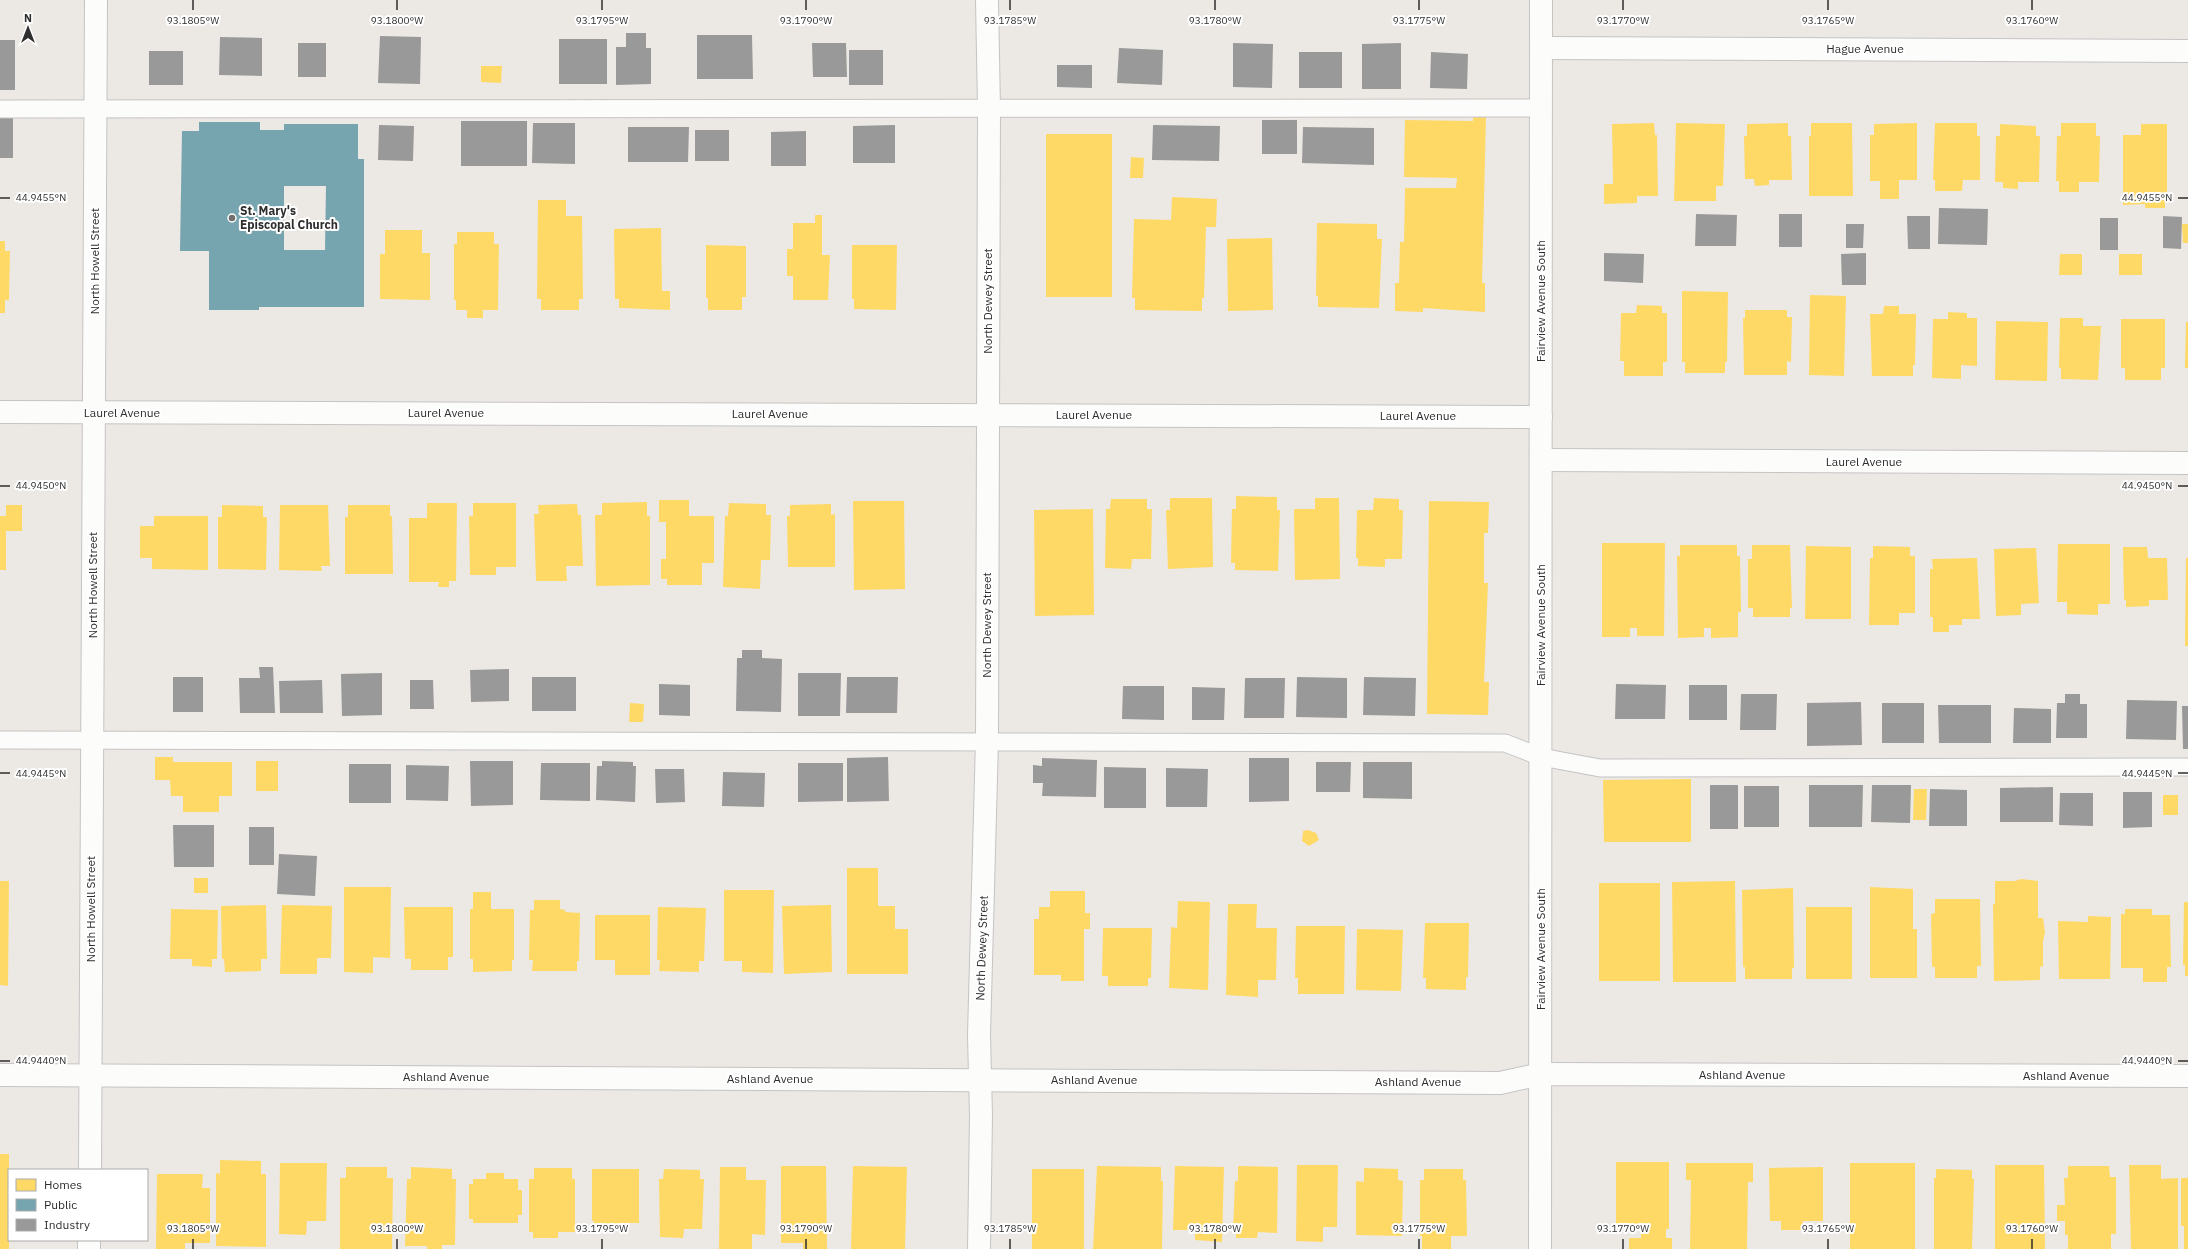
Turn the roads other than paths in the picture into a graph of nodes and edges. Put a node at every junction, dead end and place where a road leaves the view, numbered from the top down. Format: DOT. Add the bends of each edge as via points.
graph roads {
  1 [pos="96,0"];
  2 [pos="987,0"];
  3 [pos="1541,0"];
  4 [pos="1541,48"];
  5 [pos="2188,51"];
  6 [pos="1541,108"];
  7 [pos="0,109"];
  8 [pos="989,109"];
  9 [pos="95,110"];
  10 [pos="0,412"];
  11 [pos="94,413"];
  12 [pos="988,415"];
  13 [pos="1541,417"];
  14 [pos="1541,460"];
  15 [pos="2188,463"];
  16 [pos="0,740"];
  17 [pos="92,740"];
  18 [pos="987,740"];
  19 [pos="1541,757"];
  20 [pos="2188,767"];
  21 [pos="1541,1074"];
  22 [pos="0,1075"];
  23 [pos="90,1075"];
  24 [pos="2188,1076"];
  25 [pos="980,1080"];
  26 [pos="90,1169"];
  27 [pos="979,1249"];
  28 [pos="1540,1249"];
  1 -- 9 [label="street, North Howell Street"];
  2 -- 8 [label="street, North Dewey Street"];
  3 -- 4 [label="street, Fairview Avenue South"];
  4 -- 5 [label="street, Hague Avenue"];
  4 -- 6 [label="street, Fairview Avenue South"];
  6 -- 8 [label="lane"];
  6 -- 13 [label="street, Fairview Avenue South"];
  7 -- 9 [label="lane"];
  8 -- 9 [label="lane"];
  8 -- 12 [label="street, North Dewey Street"];
  9 -- 11 [label="street, North Howell Street"];
  10 -- 11 [label="street, Laurel Avenue"];
  11 -- 12 [label="street, Laurel Avenue"];
  11 -- 17 [label="street, North Howell Street"];
  12 -- 13 [label="street, Laurel Avenue"];
  12 -- 18 [label="street, North Dewey Street"];
  13 -- 14 [label="street, Fairview Avenue South"];
  14 -- 15 [label="street, Laurel Avenue"];
  14 -- 19 [label="street, Fairview Avenue South"];
  16 -- 17 [label="lane"];
  17 -- 18 [label="lane"];
  17 -- 23 [label="street, North Howell Street"];
  18 -- 19 [label="lane" via="1505,743"];
  18 -- 25 [label="street, North Dewey Street"];
  19 -- 20 [label="lane" via="1600,768"];
  19 -- 21 [label="street, Fairview Avenue South"];
  21 -- 24 [label="street, Ashland Avenue"];
  21 -- 25 [label="street, Ashland Avenue" via="1500,1083"];
  21 -- 28 [label="street, Fairview Avenue South"];
  22 -- 23 [label="street, Ashland Avenue"];
  23 -- 25 [label="street, Ashland Avenue"];
  23 -- 26 [label="street, North Howell Street"];
  25 -- 27 [label="street, North Dewey Street"];
}
